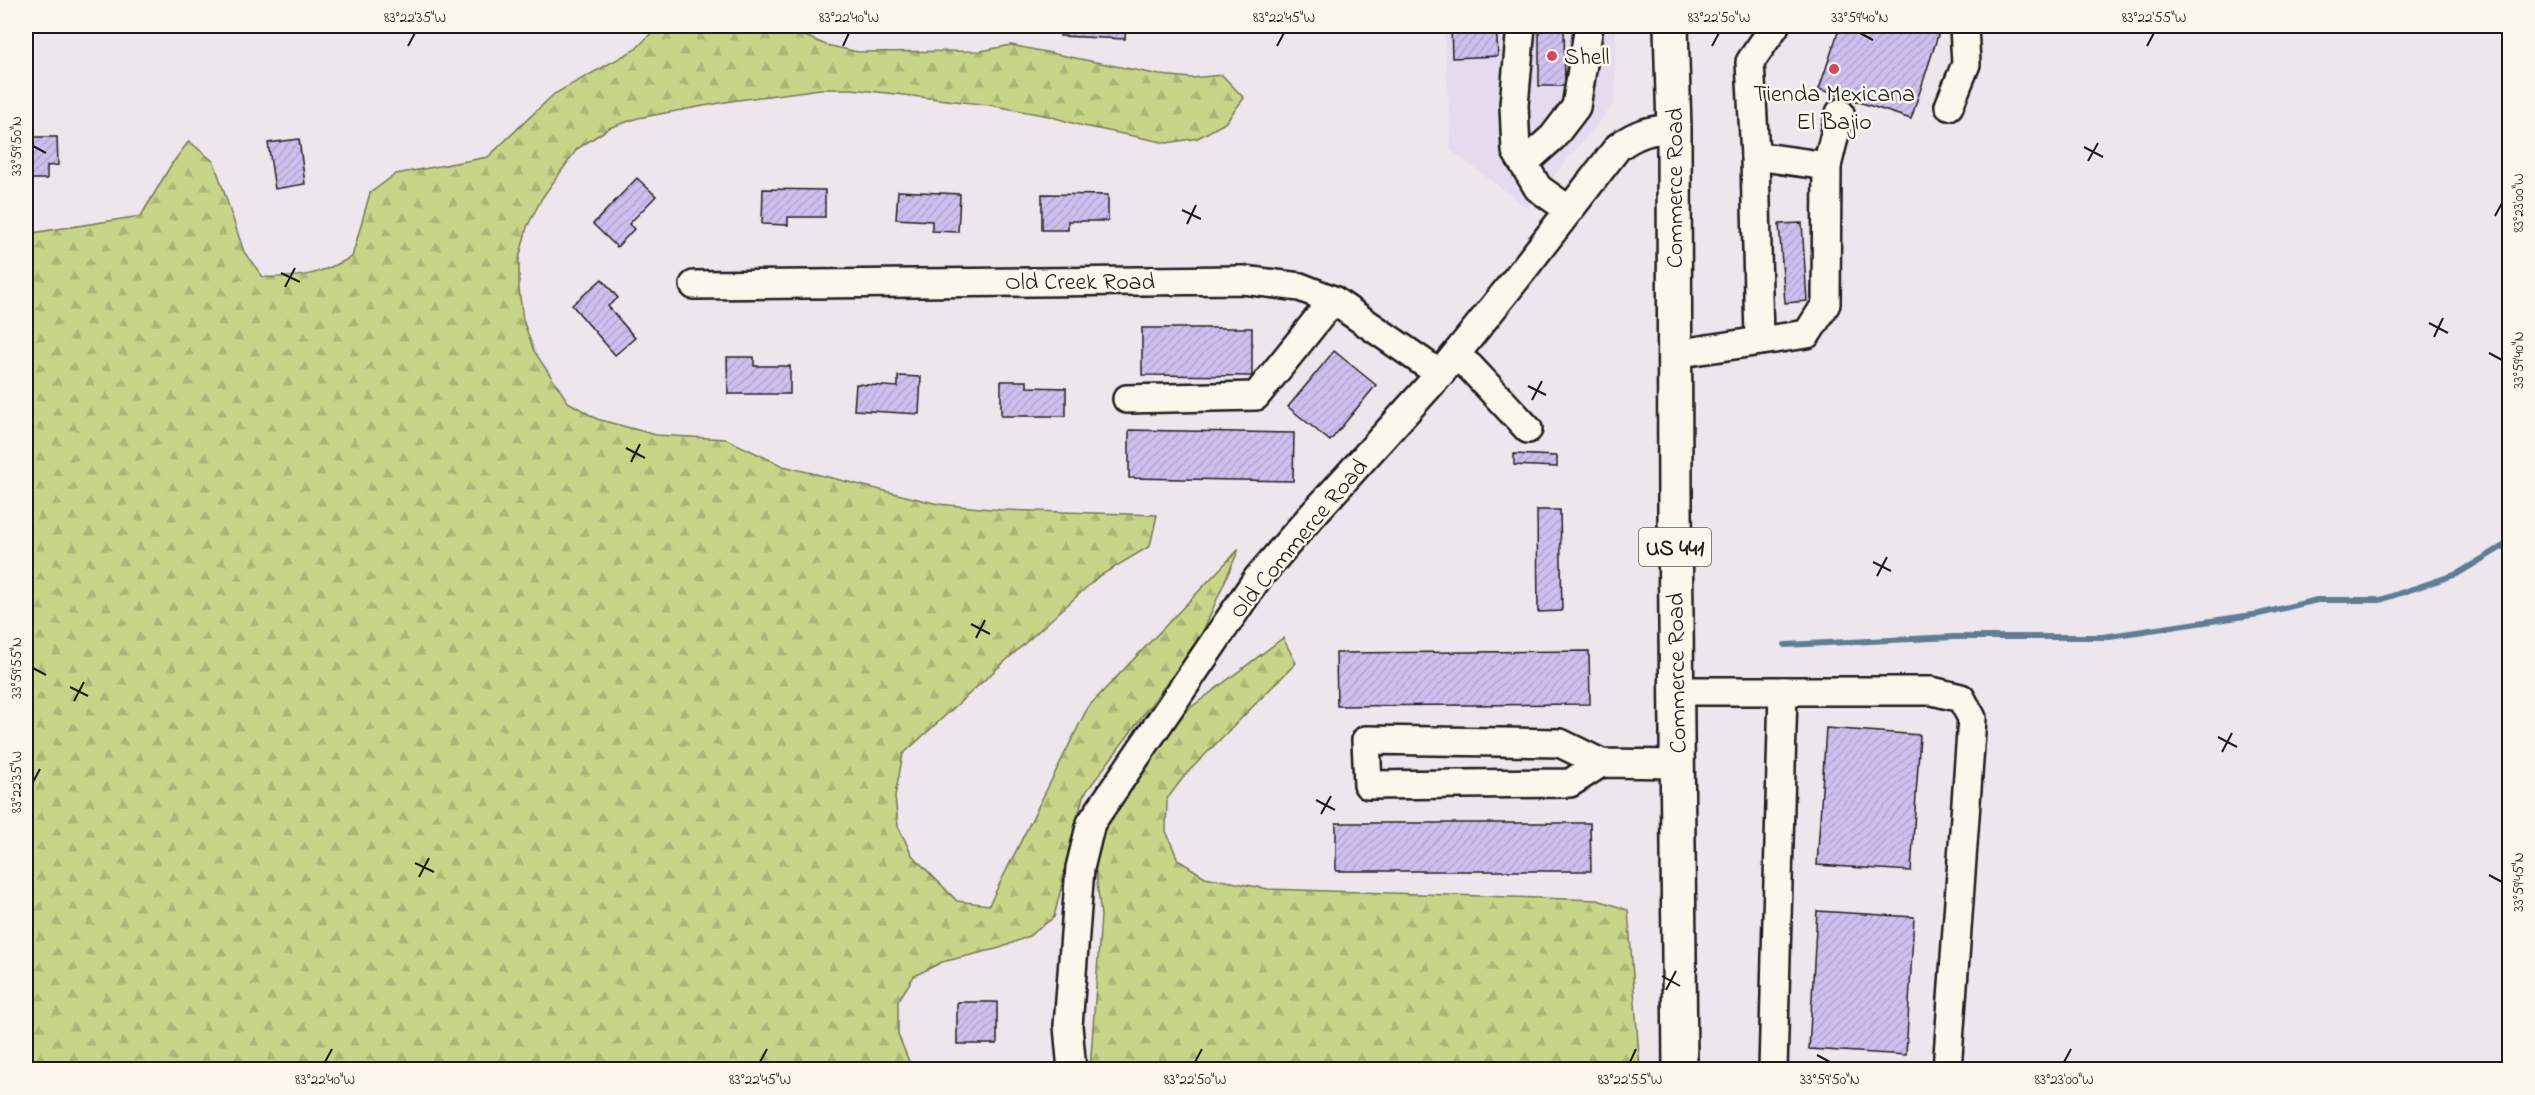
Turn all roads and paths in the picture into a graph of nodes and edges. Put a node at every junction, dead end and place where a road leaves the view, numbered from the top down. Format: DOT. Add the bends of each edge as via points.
graph roads {
  1 [pos="1521,26"];
  2 [pos="1589,26"];
  3 [pos="1671,26"];
  4 [pos="1775,26"];
  5 [pos="1964,26"];
  6 [pos="1949,106"];
  7 [pos="1840,113"];
  8 [pos="1674,129"];
  9 [pos="1755,156"];
  10 [pos="1524,163"];
  11 [pos="1827,166"];
  12 [pos="1569,210"];
  13 [pos="694,285"];
  14 [pos="1333,300"];
  15 [pos="1759,341"];
  16 [pos="1674,354"];
  17 [pos="1447,365"];
  18 [pos="1126,399"];
  19 [pos="1528,429"];
  20 [pos="1676,691"];
  21 [pos="1784,691"];
  22 [pos="1601,764"];
  23 [pos="1677,764"];
  24 [pos="1071,1070"];
  25 [pos="1680,1070"];
  26 [pos="1773,1070"];
  27 [pos="1947,1070"];
  1 -- 10 [label="street" via="1514,105 1516,151"];
  2 -- 10 [label="street" via="1576,107 1553,137"];
  3 -- 8 [label="highway, Commerce Road / US 441"];
  4 -- 9 [label="street" via="1750,62"];
  5 -- 6 [label="street" via="1966,64"];
  7 -- 11 [label="street"];
  8 -- 12 [label="street, Old Commerce Road" via="1652,129 1618,147"];
  8 -- 16 [label="highway, Commerce Road / US 441"];
  9 -- 11 [label="street"];
  9 -- 15 [label="street"];
  10 -- 12 [label="street" via="1538,188"];
  11 -- 15 [label="street" via="1827,304 1807,334"];
  12 -- 17 [label="street, Old Commerce Road"];
  13 -- 14 [label="street, Old Creek Road" via="1243,280 1300,287"];
  14 -- 17 [label="street, Old Creek Road"];
  14 -- 18 [label="street" via="1256,396"];
  15 -- 16 [label="street"];
  16 -- 20 [label="highway, Commerce Road / US 441"];
  17 -- 19 [label="street, Old Creek Road" via="1470,367"];
  17 -- 24 [label="street, Old Commerce Road" via="1257,579 1090,823 1077,901 1068,1026"];
  20 -- 21 [label="street"];
  20 -- 23 [label="highway, Commerce Road / US 441"];
  21 -- 26 [label="street"];
  21 -- 27 [label="street" via="1932,691 1961,698 1972,718"];
  22 -- 22 [label="street" via="1570,783 1368,785 1366,740 1560,743"];
  22 -- 23 [label="street"];
  23 -- 25 [label="highway, Commerce Road / US 441"];
}
